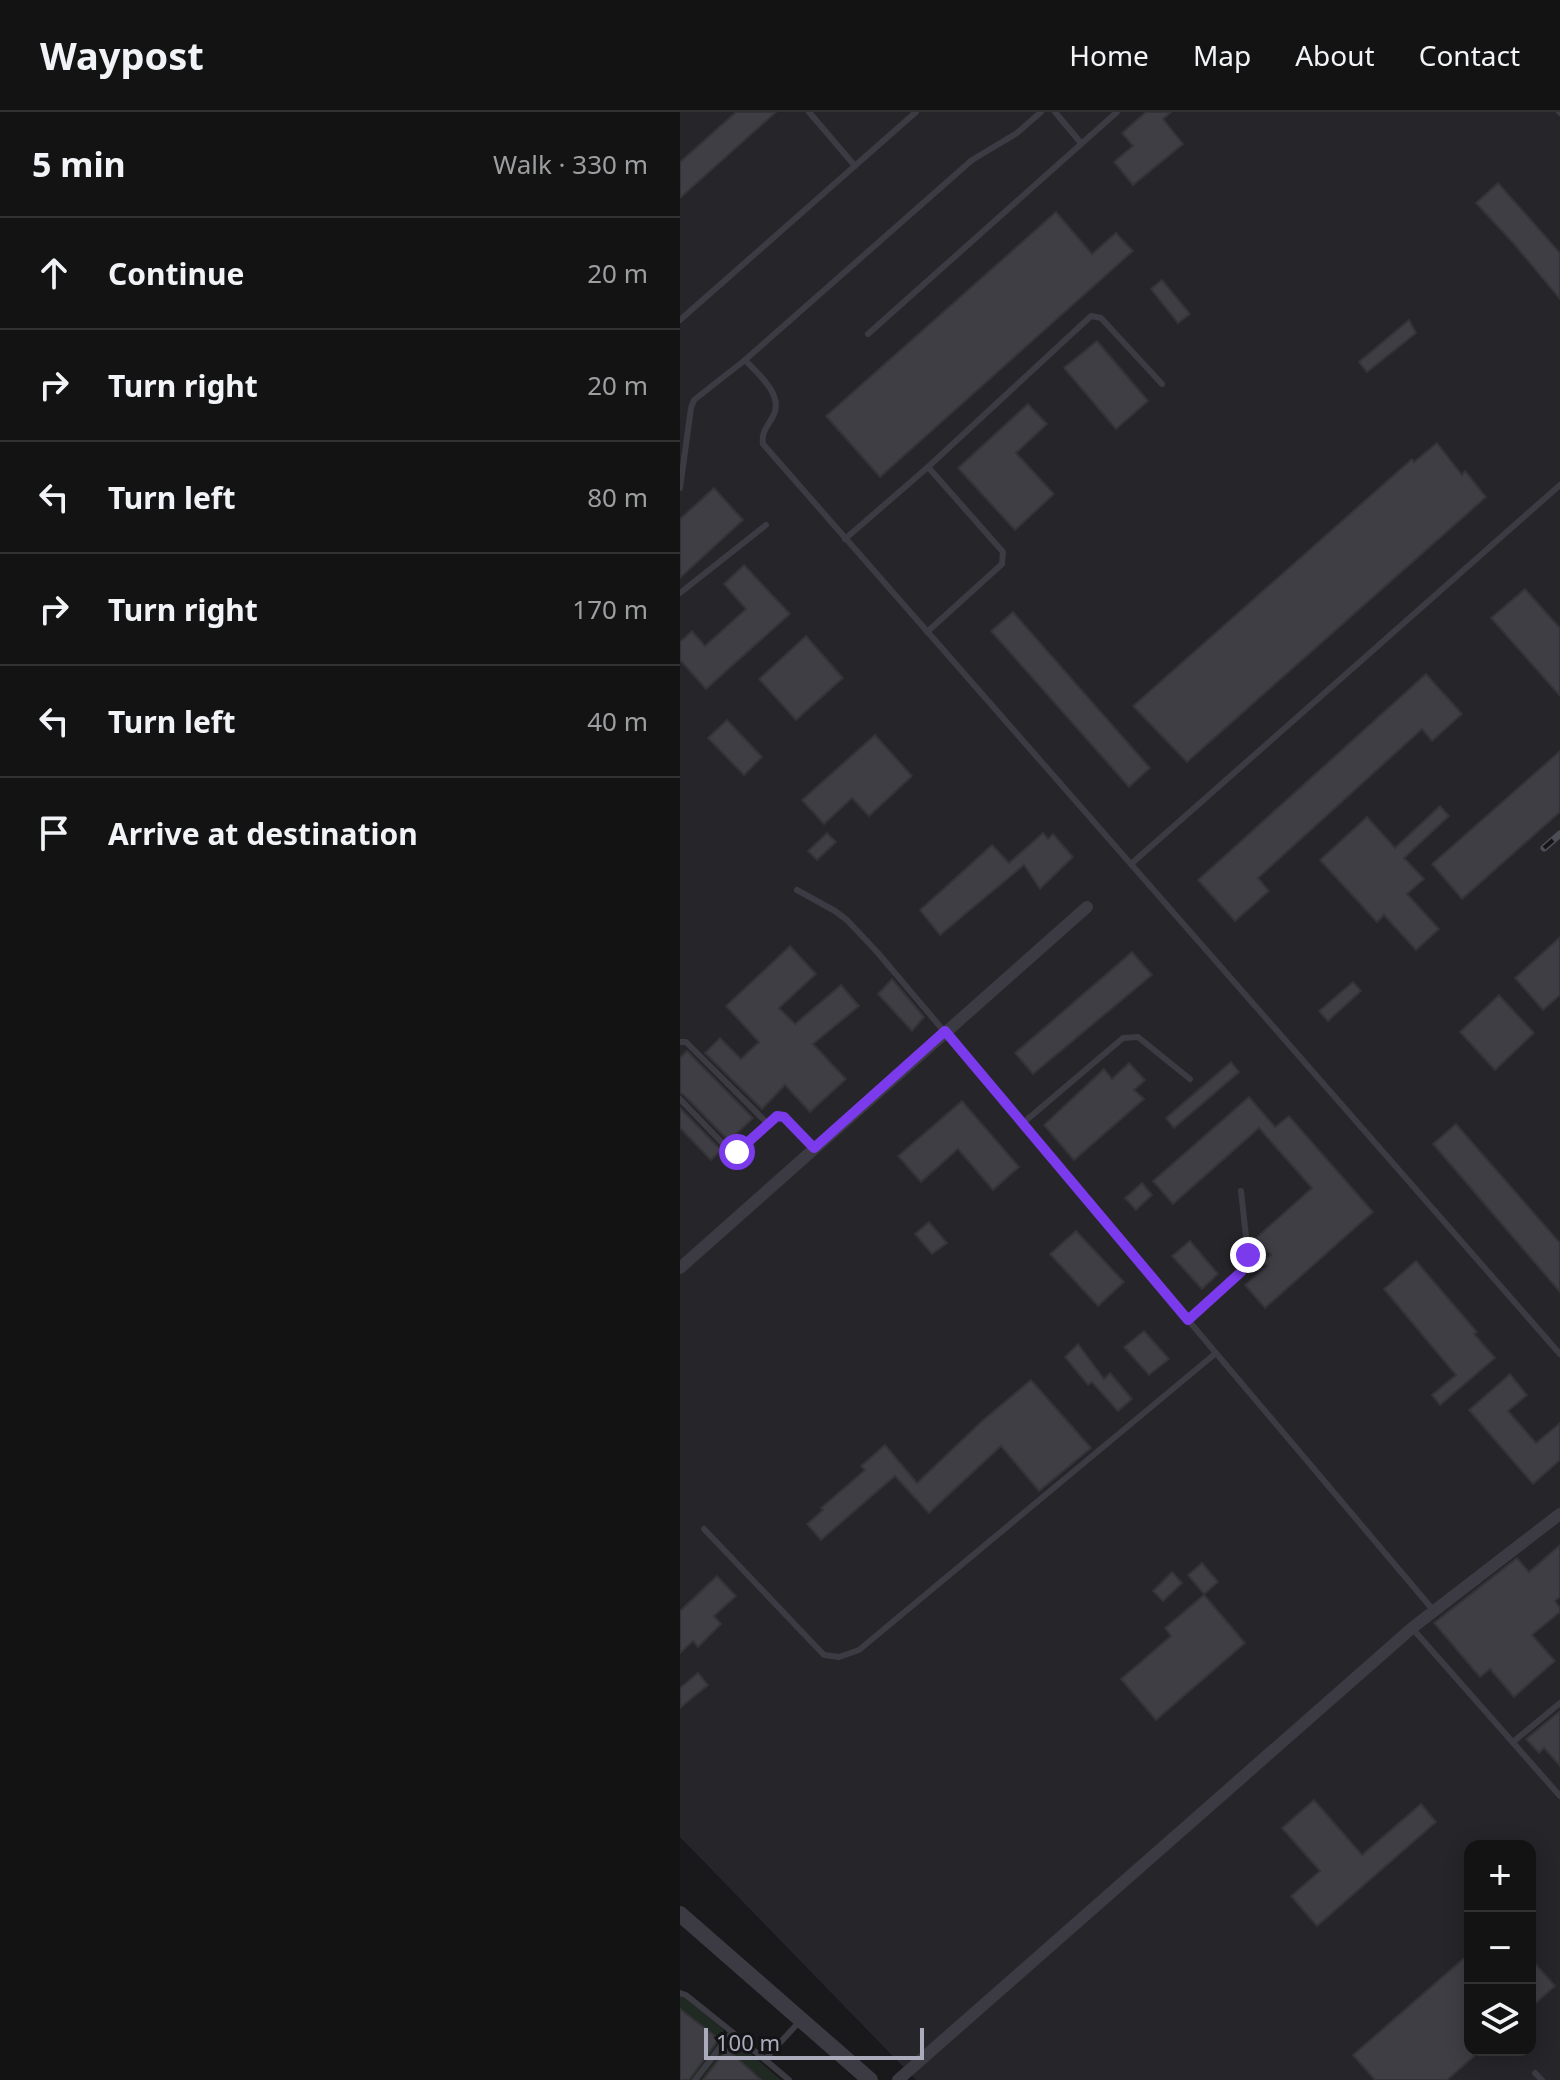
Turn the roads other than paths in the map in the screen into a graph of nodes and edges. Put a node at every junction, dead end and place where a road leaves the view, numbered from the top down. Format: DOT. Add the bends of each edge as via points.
graph roads {
  1 [pos="809,112"];
  2 [pos="916,112"];
  3 [pos="1041,112"];
  4 [pos="1055,112"];
  5 [pos="1117,112"];
  6 [pos="1081,143"];
  7 [pos="855,166"];
  8 [pos="680,320"];
  9 [pos="868,334"];
  10 [pos="745,360"];
  11 [pos="1162,384"];
  12 [pos="928,467"];
  13 [pos="1560,485"];
  14 [pos="680,488"];
  15 [pos="766,525"];
  16 [pos="845,539"];
  17 [pos="680,593"];
  18 [pos="927,632"];
  19 [pos="1131,864"];
  20 [pos="797,890"];
  21 [pos="1087,907"];
  22 [pos="945,1031"];
  23 [pos="680,1042"];
  24 [pos="1190,1079"];
  25 [pos="680,1099"];
  26 [pos="1023,1123"];
  27 [pos="768,1124"];
  28 [pos="814,1148"];
  29 [pos="1241,1191"];
  30 [pos="680,1268"];
  31 [pos="1188,1320"];
  32 [pos="1216,1353"];
  33 [pos="1560,1354"];
  34 [pos="1560,1514"];
  35 [pos="704,1529"];
  36 [pos="1434,1611"];
  37 [pos="1412,1628"];
  38 [pos="1560,1703"];
  39 [pos="1513,1742"];
  40 [pos="1560,1796"];
  41 [pos="680,1914"];
  42 [pos="680,1993"];
  43 [pos="801,2020"];
  44 [pos="732,2032"];
  45 [pos="765,2059"];
  46 [pos="1535,2073"];
  47 [pos="695,2080"];
  48 [pos="789,2080"];
  49 [pos="870,2080"];
  50 [pos="898,2080"];
  51 [pos="1542,2080"];
  1 -- 7 [label="lane"];
  2 -- 7 [label="lane"];
  3 -- 10 [label="lane" via="972,160"];
  4 -- 6 [label="lane"];
  5 -- 6 [label="lane"];
  6 -- 9 [label="lane"];
  7 -- 8 [label="lane"];
  10 -- 14 [label="lane" via="694,400"];
  10 -- 16 [label="lane" via="775,399 776,411 762,434 763,444"];
  11 -- 12 [label="lane" via="1101,318 1091,316"];
  12 -- 16 [label="lane"];
  12 -- 18 [label="lane" via="1003,552 1002,564"];
  13 -- 19 [label="lane"];
  15 -- 17 [label="lane"];
  16 -- 18 [label="lane"];
  18 -- 19 [label="lane"];
  19 -- 33 [label="lane"];
  20 -- 22 [label="lane" via="847,920"];
  21 -- 22 [label="street"];
  22 -- 26 [label="lane"];
  22 -- 28 [label="street"];
  23 -- 27 [label="lane" via="686,1042"];
  24 -- 26 [label="lane" via="1138,1037 1123,1038"];
  25 -- 27 [label="lane" via="731,1152"];
  26 -- 31 [label="lane"];
  27 -- 28 [label="lane" via="784,1117"];
  28 -- 30 [label="street"];
  29 -- 31 [label="lane" via="1246,1264"];
  31 -- 32 [label="lane"];
  32 -- 35 [label="lane" via="859,1650 839,1657 824,1655"];
  32 -- 36 [label="lane"];
  34 -- 36 [label="street"];
  36 -- 37 [label="street"];
  37 -- 39 [label="lane"];
  37 -- 50 [label="street"];
  38 -- 39 [label="lane"];
  39 -- 40 [label="lane"];
  41 -- 43 [label="street"];
  42 -- 44 [label="lane"];
  43 -- 45 [label="lane"];
  43 -- 49 [label="street"];
  44 -- 45 [label="lane"];
  44 -- 47 [label="lane"];
  45 -- 48 [label="lane"];
  46 -- 51 [label="lane"];
}
